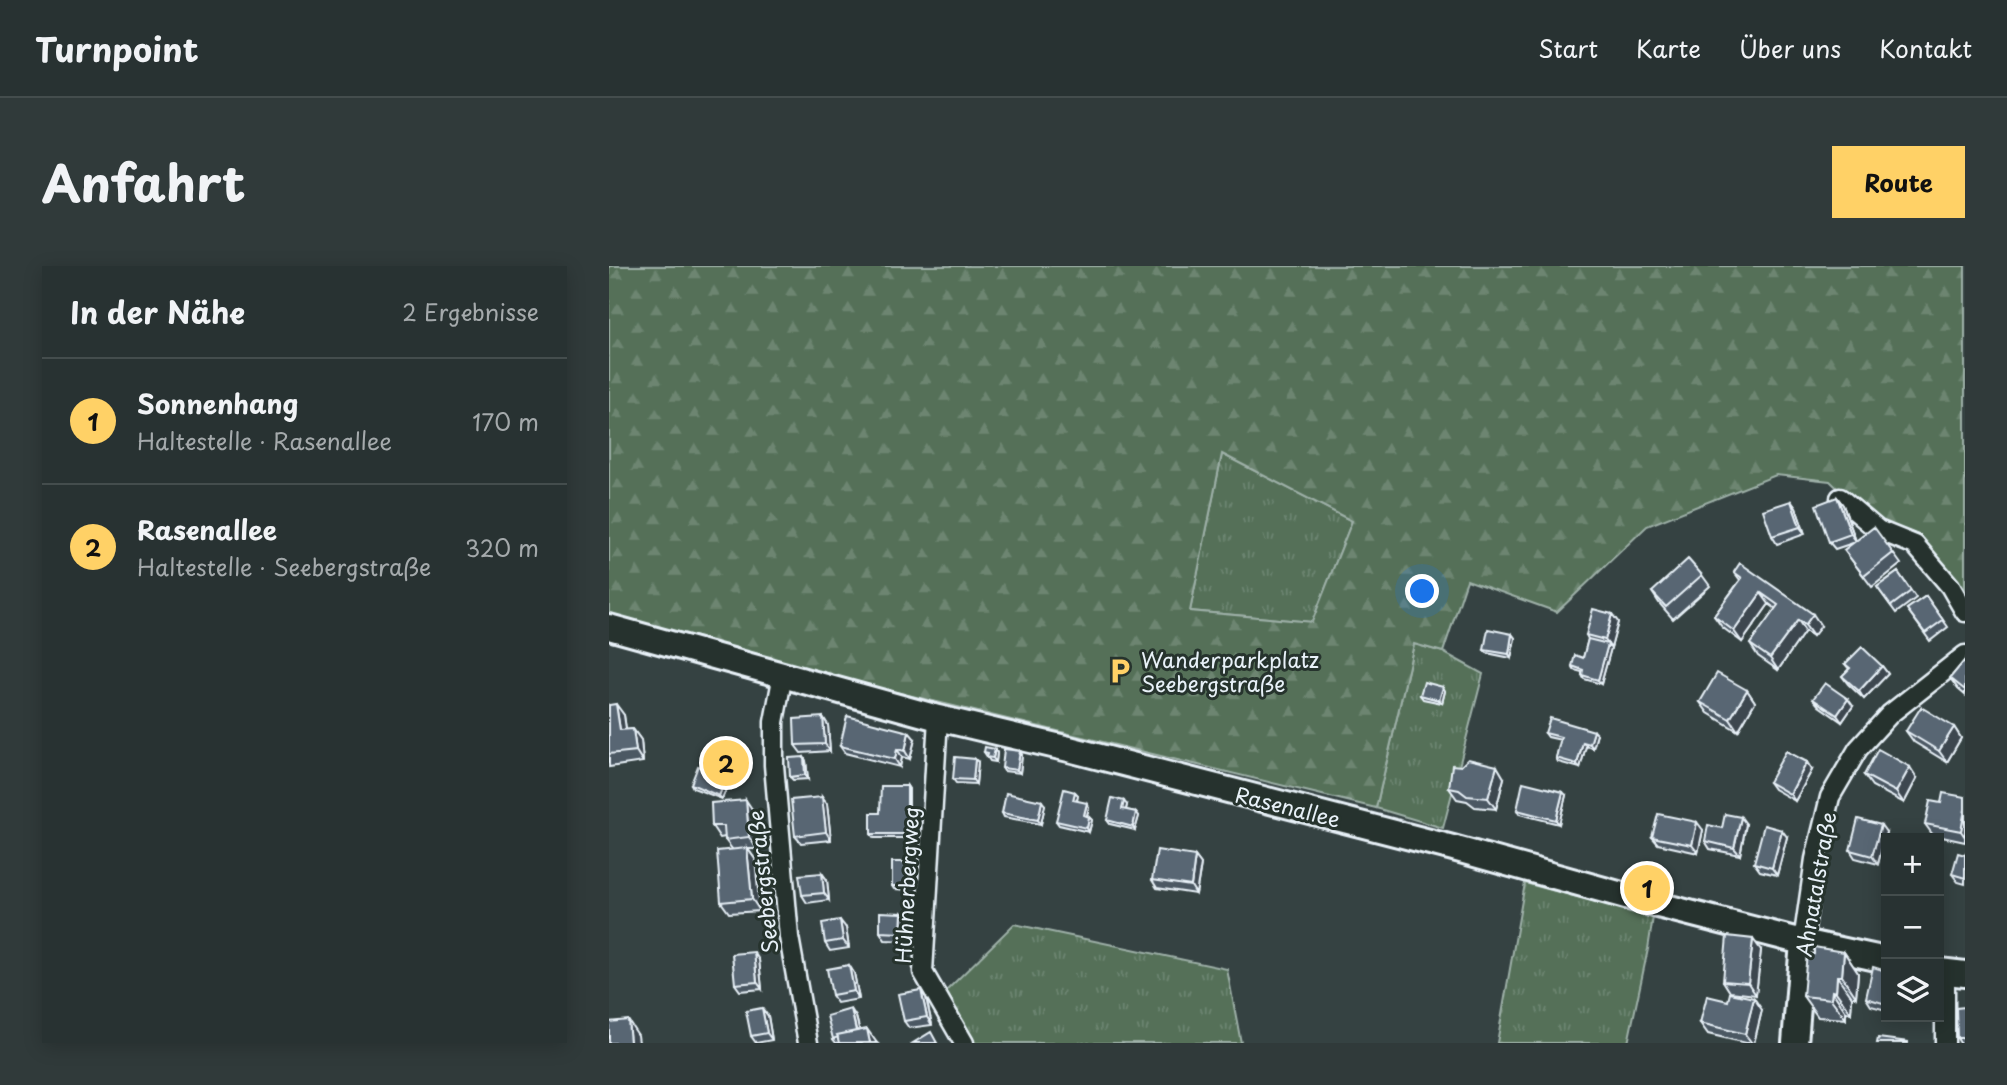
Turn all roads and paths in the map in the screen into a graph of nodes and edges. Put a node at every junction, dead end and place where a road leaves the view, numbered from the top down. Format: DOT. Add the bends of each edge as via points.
graph roads {
  1 [pos="1840,498"];
  2 [pos="1965,611"];
  3 [pos="609,627"];
  4 [pos="1965,655"];
  5 [pos="783,674"];
  6 [pos="937,718"];
  7 [pos="1803,942"];
  8 [pos="1881,959"];
  9 [pos="1950,972"];
  10 [pos="808,1043"];
  11 [pos="964,1043"];
  12 [pos="1794,1043"];
  13 [pos="1945,1043"];
  1 -- 2 [label="street" via="1878,530 1916,545"];
  3 -- 5 [label="main road, Rasenallee"];
  4 -- 7 [label="street, Ahnatalstraße" via="1890,714 1858,749 1830,797"];
  5 -- 6 [label="main road, Rasenallee"];
  5 -- 10 [label="street, Seebergstraße" via="773,722 774,765 789,937"];
  6 -- 7 [label="main road, Rasenallee" via="1439,844"];
  6 -- 11 [label="street, Hühnerbergweg" via="923,972"];
  7 -- 8 [label="main road, Rasenallee"];
  7 -- 12 [label="main road, Ahnatalstraße"];
  9 -- 13 [label="street"];
}
